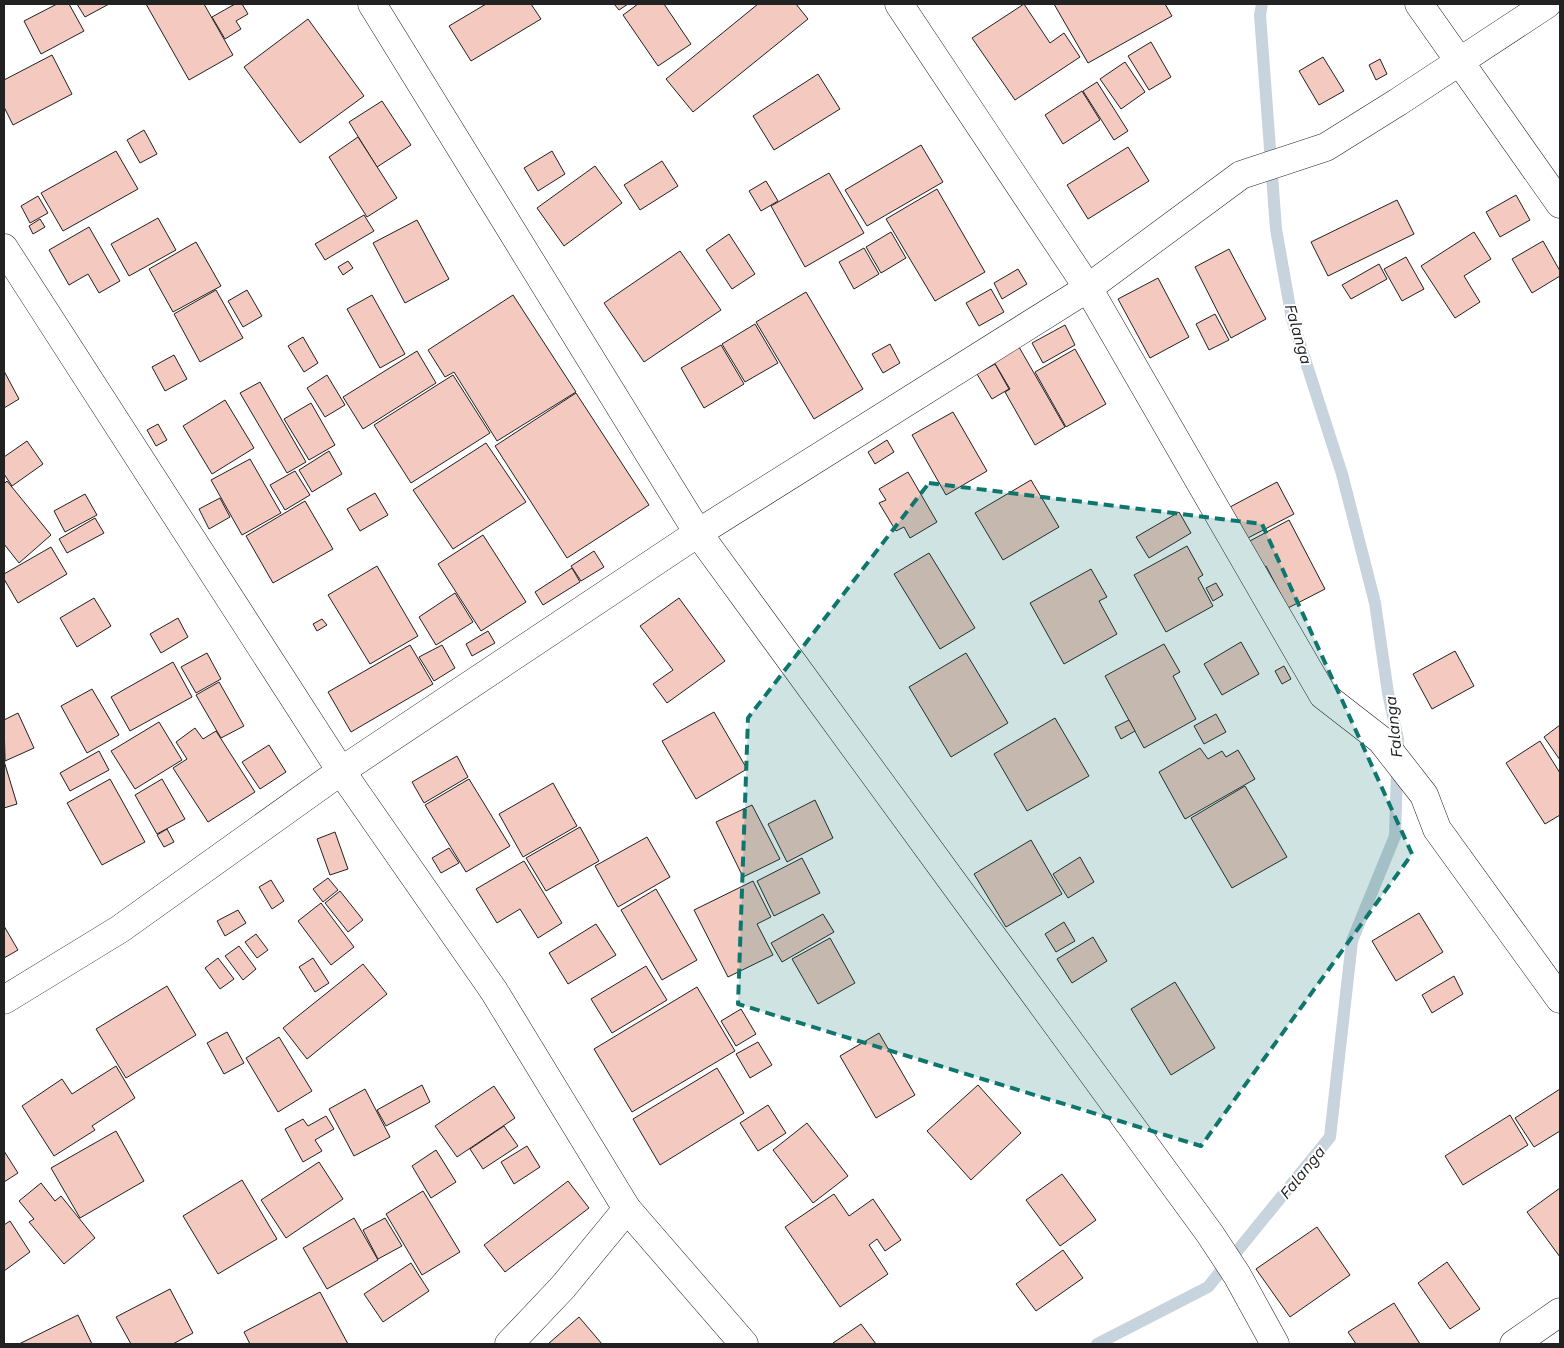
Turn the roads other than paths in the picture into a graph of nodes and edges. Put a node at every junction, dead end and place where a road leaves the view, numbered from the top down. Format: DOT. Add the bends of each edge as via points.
graph roads {
  1 [pos="372,4"];
  2 [pos="898,4"];
  3 [pos="1419,4"];
  4 [pos="1547,4"];
  5 [pos="1461,61"];
  6 [pos="1560,204"];
  7 [pos="4,248"];
  8 [pos="1088,288"];
  9 [pos="698,532"];
  10 [pos="340,771"];
  11 [pos="1560,999"];
  12 [pos="4,1000"];
  13 [pos="627,1209"];
  14 [pos="1560,1312"];
  15 [pos="508,1344"];
  16 [pos="744,1344"];
  17 [pos="1275,1344"];
  18 [pos="1514,1344"];
  1 -- 9 [label="street"];
  2 -- 8 [label="street"];
  3 -- 5 [label="street"];
  4 -- 5 [label="street"];
  5 -- 6 [label="street"];
  5 -- 8 [label="street" via="1326,147 1241,175"];
  7 -- 10 [label="street"];
  8 -- 9 [label="street"];
  8 -- 11 [label="street" via="1323,695 1381,740 1424,795 1436,828"];
  9 -- 10 [label="street"];
  9 -- 17 [label="street" via="1210,1234"];
  10 -- 12 [label="street" via="120,929"];
  10 -- 13 [label="street" via="494,991"];
  13 -- 15 [label="street" via="564,1287"];
  13 -- 16 [label="street"];
  14 -- 18 [label="street"];
}
